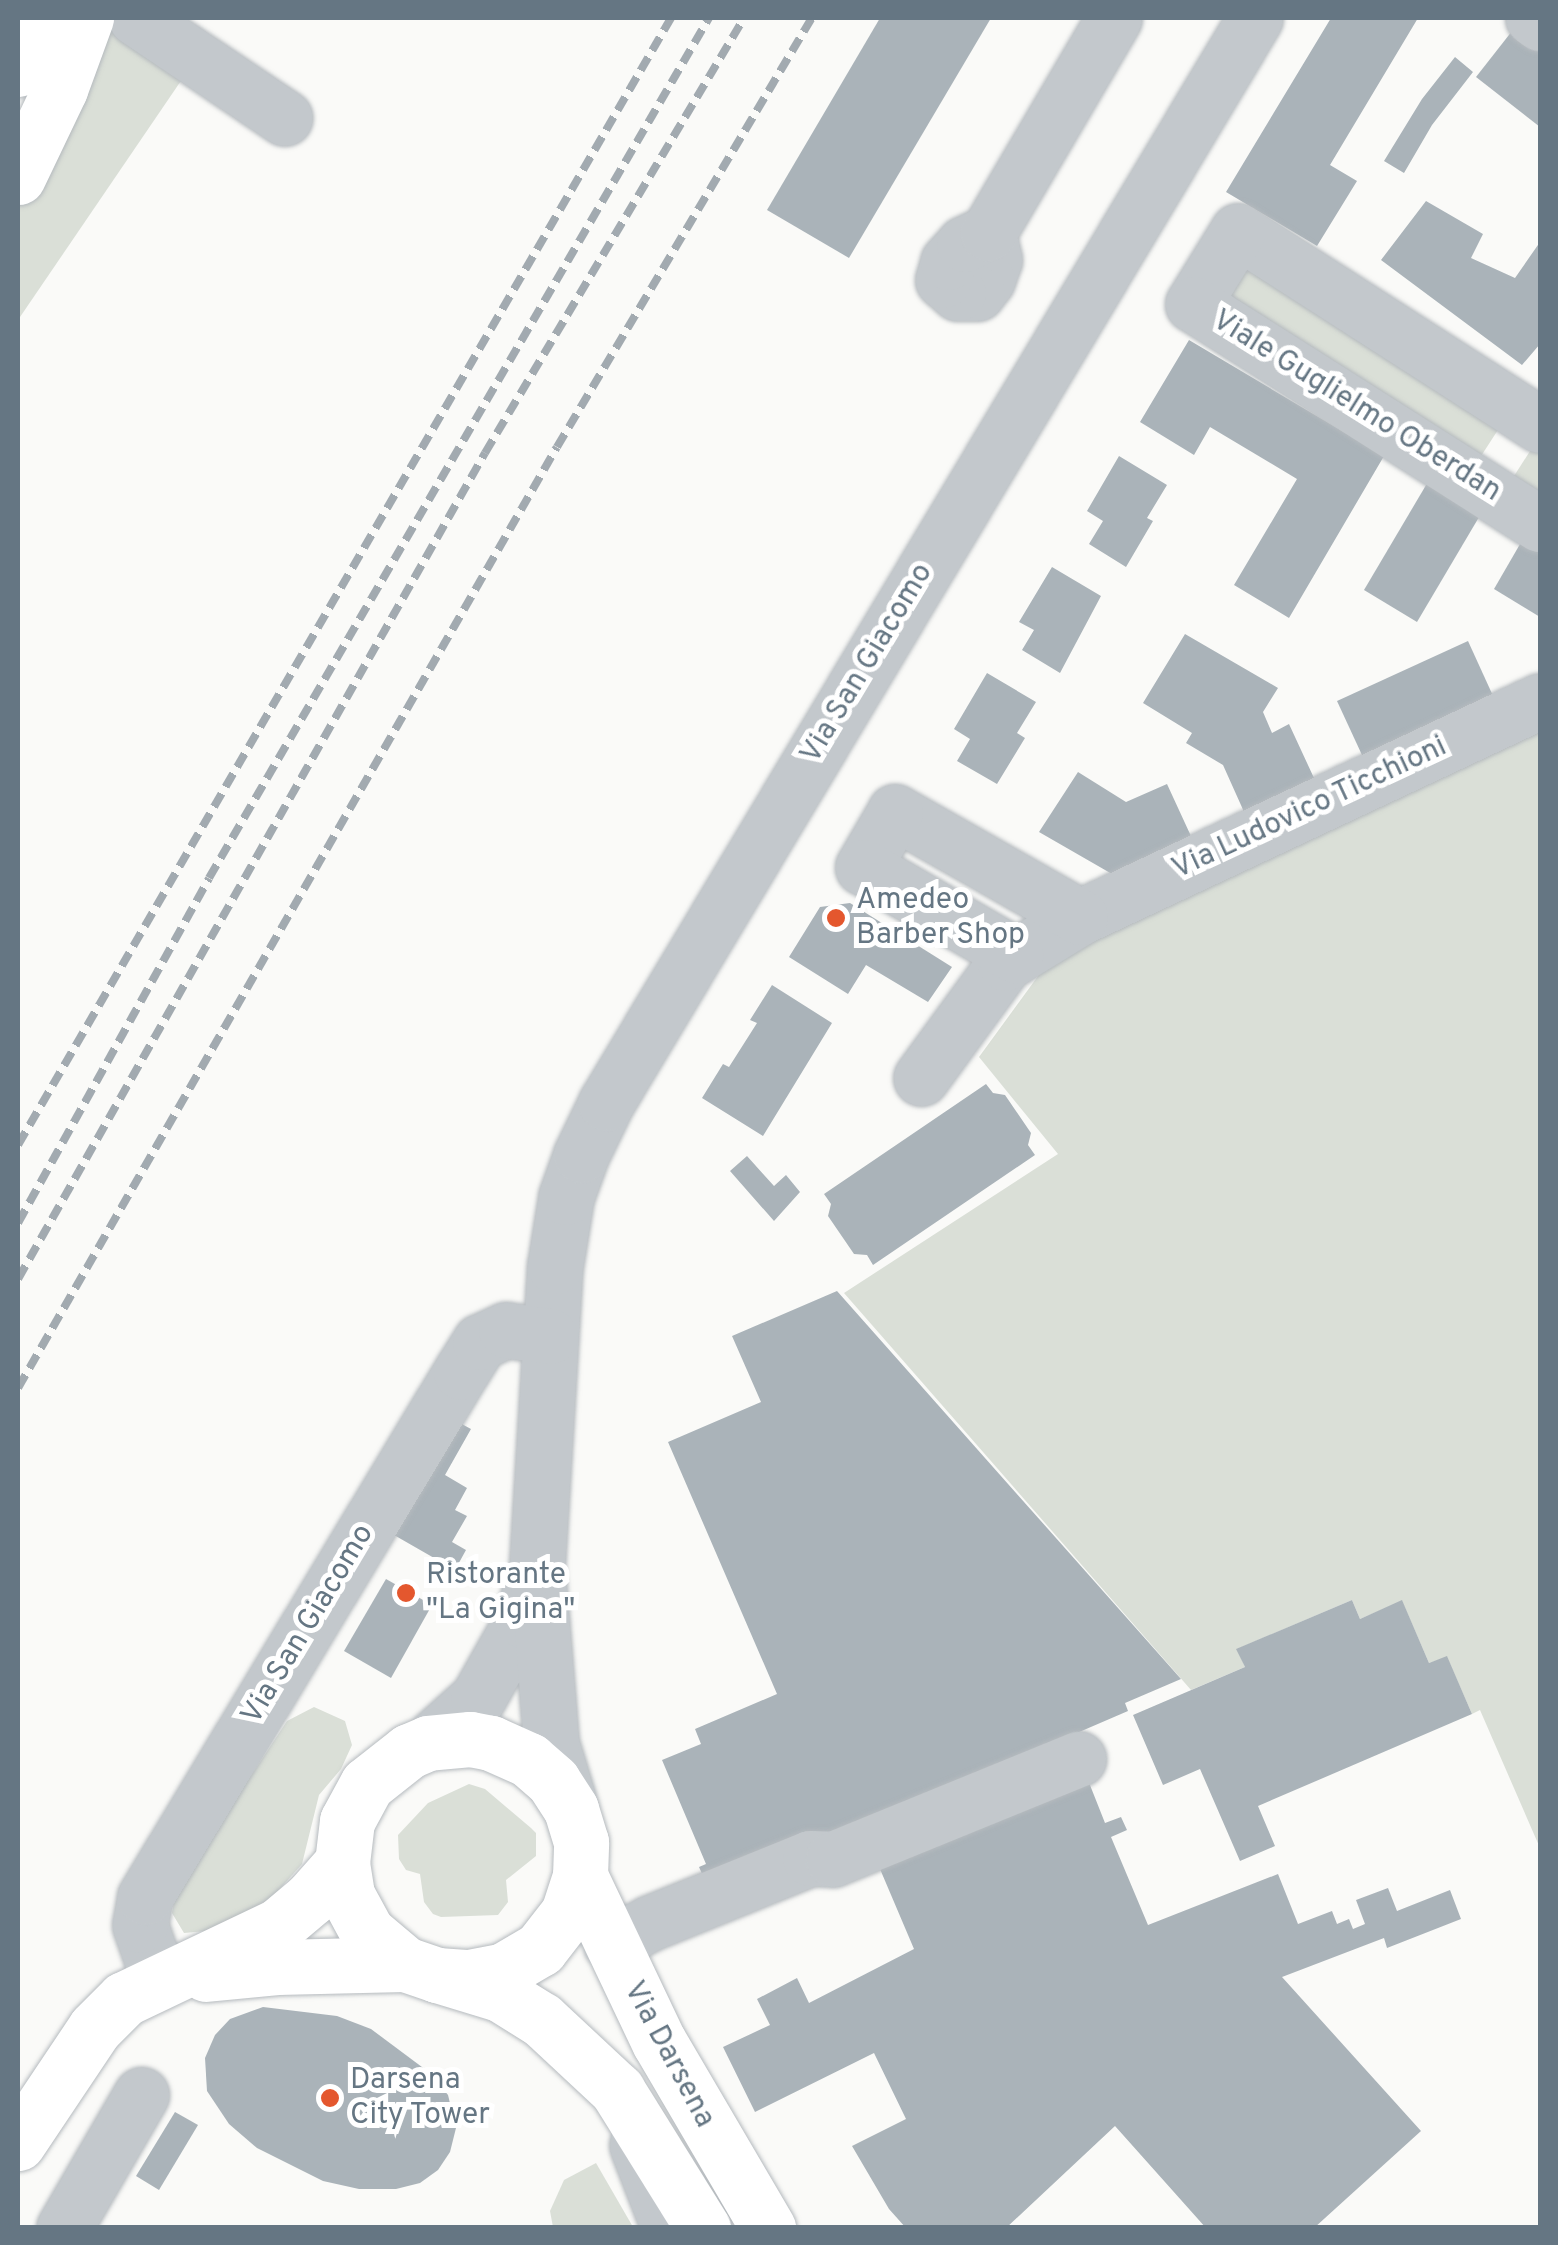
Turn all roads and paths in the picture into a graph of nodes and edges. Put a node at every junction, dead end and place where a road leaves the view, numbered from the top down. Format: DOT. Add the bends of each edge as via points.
graph roads {
  1 [pos="86,18"];
  2 [pos="136,18"];
  3 [pos="1114,18"];
  4 [pos="1255,18"];
  5 [pos="1533,18"];
  6 [pos="1540,23"];
  7 [pos="285,118"];
  8 [pos="18,176"];
  9 [pos="988,233"];
  10 [pos="1538,418"];
  11 [pos="1482,488"];
  12 [pos="1540,524"];
  13 [pos="1540,702"];
  14 [pos="1080,917"];
  15 [pos="1015,955"];
  16 [pos="921,1078"];
  17 [pos="550,1336"];
  18 [pos="537,1566"];
  19 [pos="428,1743"];
  20 [pos="1078,1759"];
  21 [pos="571,1809"];
  22 [pos="342,1863"];
  23 [pos="580,1876"];
  24 [pos="611,1944"];
  25 [pos="421,1970"];
  26 [pos="159,1980"];
  27 [pos="617,2090"];
  28 [pos="141,2095"];
  29 [pos="18,2143"];
  30 [pos="64,2228"];
  31 [pos="670,2228"];
  32 [pos="703,2228"];
  33 [pos="768,2228"];
  1 -- 8 [label="main road"];
  2 -- 7 [label="street"];
  3 -- 9 [label="street"];
  4 -- 17 [label="street, Via San Giacomo" via="606,1102 566,1197"];
  5 -- 6 [label="street"];
  10 -- 11 [label="street"];
  10 -- 11 [label="street, Viale Guglielmo Oberdan" via="1238,231 1193,304"];
  11 -- 12 [label="street, Viale Guglielmo Oberdan"];
  13 -- 14 [label="street, Via Ludovico Ticchioni"];
  14 -- 15 [label="street, Via Ludovico Ticchioni"];
  14 -- 15 [label="street" via="896,812 863,867"];
  15 -- 16 [label="street, Via Ludovico Ticchioni" via="988,981"];
  17 -- 18 [label="street, Via San Giacomo"];
  17 -- 26 [label="street, Via San Giacomo" via="506,1330 480,1342 461,1372 145,1898 140,1925"];
  18 -- 19 [label="street, Via San Giacomo" via="522,1620 478,1698"];
  18 -- 21 [label="street, Via San Giacomo" via="551,1742"];
  19 -- 21 [label="main road, Via Darsena" via="492,1742 529,1760"];
  19 -- 22 [label="main road, Via Darsena" via="367,1784 348,1821"];
  20 -- 24 [label="street" via="834,1858 810,1858"];
  21 -- 23 [label="main road, Via Darsena" via="581,1842"];
  22 -- 25 [label="main road, Via Darsena" via="367,1932"];
  22 -- 26 [label="main road" via="279,1925"];
  23 -- 24 [label="main road, Via Darsena"];
  23 -- 25 [label="main road, Via Darsena" via="568,1913 540,1949 504,1970 469,1977"];
  24 -- 33 [label="main road, Via Darsena" via="710,2136"];
  25 -- 26 [label="main road" via="276,1967"];
  25 -- 27 [label="main road, Via Darsena" via="500,1994 542,2020"];
  26 -- 29 [label="main road" via="109,2011"];
  27 -- 31 [label="street, Via Darsena"];
  27 -- 32 [label="main road, Via Darsena"];
  28 -- 30 [label="street"];
}
